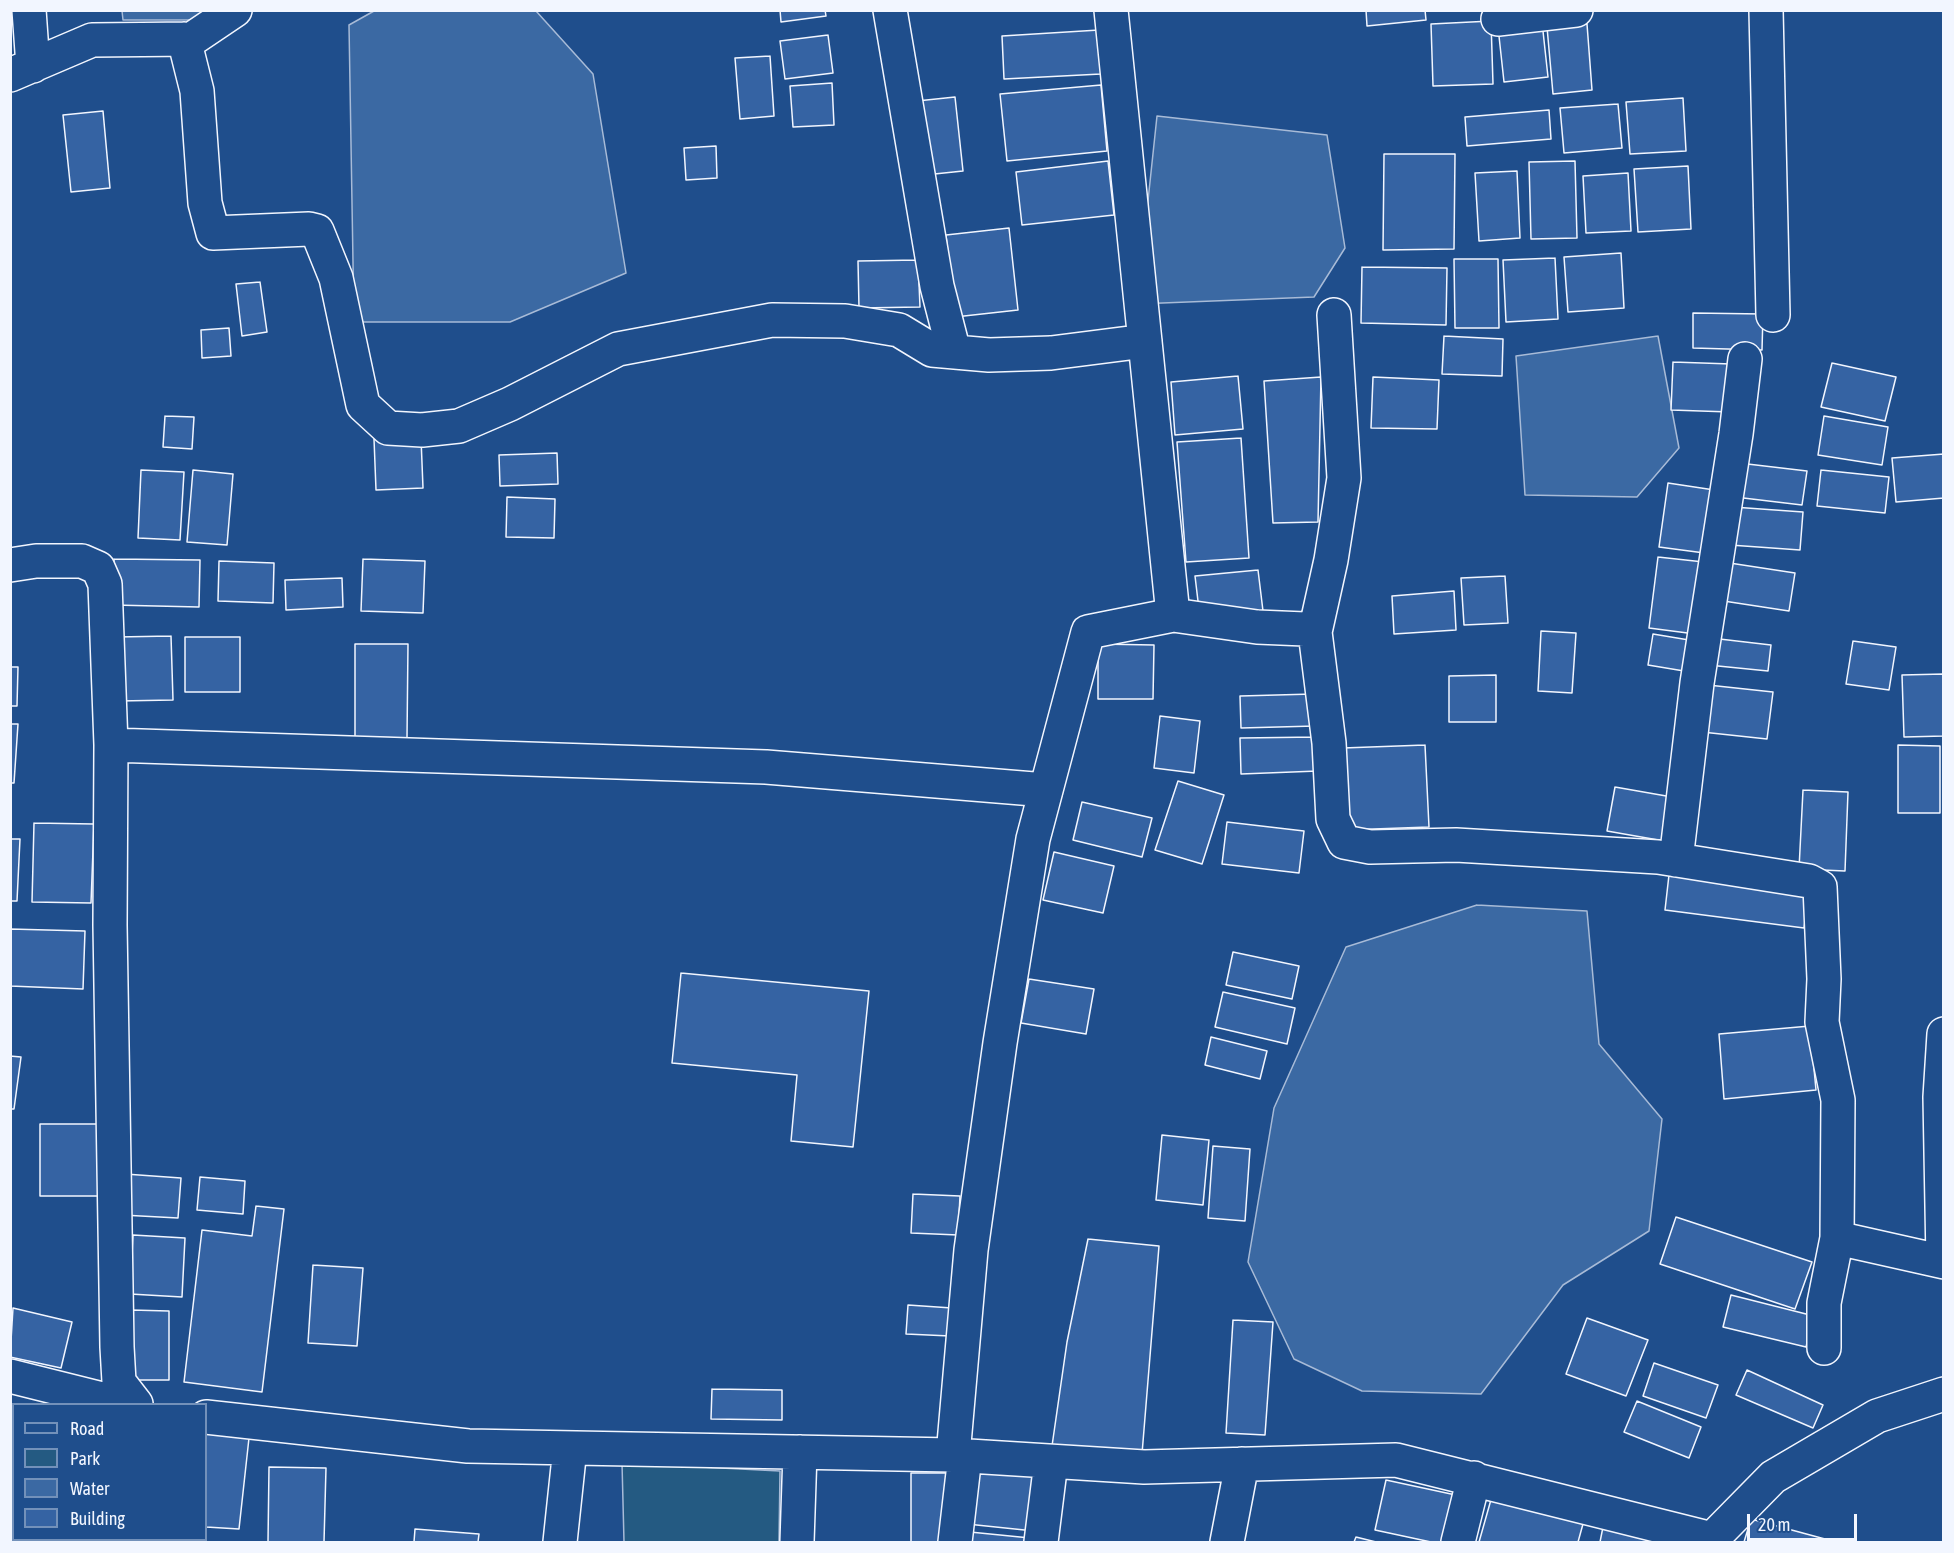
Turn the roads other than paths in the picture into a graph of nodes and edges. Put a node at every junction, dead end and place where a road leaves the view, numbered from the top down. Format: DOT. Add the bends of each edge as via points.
graph roads {
  1 [pos="28,10"];
  2 [pos="235,10"];
  3 [pos="890,10"];
  4 [pos="1111,10"];
  5 [pos="1576,10"];
  6 [pos="1766,10"];
  7 [pos="1498,19"];
  8 [pos="184,39"];
  9 [pos="22,71"];
  10 [pos="1334,315"];
  11 [pos="1773,315"];
  12 [pos="1145,341"];
  13 [pos="954,352"];
  14 [pos="1745,359"];
  15 [pos="11,564"];
  16 [pos="1173,615"];
  17 [pos="1315,632"];
  18 [pos="111,745"];
  19 [pos="1046,790"];
  20 [pos="1676,860"];
  21 [pos="1944,1034"];
  22 [pos="1838,1238"];
  23 [pos="1943,1262"];
  24 [pos="1824,1348"];
  25 [pos="10,1376"];
  26 [pos="1944,1394"];
  27 [pos="118,1403"];
  28 [pos="135,1403"];
  29 [pos="207,1417"];
  30 [pos="570,1448"];
  31 [pos="800,1452"];
  32 [pos="958,1455"];
  33 [pos="1051,1462"];
  34 [pos="1242,1464"];
  35 [pos="1474,1479"];
  36 [pos="1712,1541"];
  37 [pos="560,1542"];
  38 [pos="797,1542"];
  39 [pos="956,1542"];
  40 [pos="1041,1542"];
  41 [pos="1227,1542"];
  42 [pos="1458,1542"];
  1 -- 9 [label="street"];
  2 -- 8 [label="street" via="192,39"];
  3 -- 13 [label="street" via="937,285"];
  4 -- 12 [label="street"];
  5 -- 7 [label="street"];
  6 -- 11 [label="street"];
  8 -- 9 [label="street" via="92,40"];
  8 -- 13 [label="street" via="197,91 205,203 213,233 317,231 336,278 363,405 388,428 459,426 618,349 772,320 845,321 899,330 932,350"];
  10 -- 17 [label="street" via="1344,478"];
  12 -- 13 [label="street" via="1051,353"];
  12 -- 16 [label="street"];
  14 -- 20 [label="street" via="1737,434 1697,683"];
  15 -- 18 [label="street" via="82,561 98,568 105,584"];
  16 -- 17 [label="street"];
  16 -- 19 [label="street" via="1088,632"];
  17 -- 20 [label="street" via="1329,743 1333,819 1344,842 1370,847 1456,844 1564,849"];
  18 -- 19 [label="street" via="766,767"];
  18 -- 28 [label="street" via="117,1347 119,1382"];
  19 -- 32 [label="street" via="1033,839 998,1054 971,1251"];
  20 -- 22 [label="street" via="1809,881 1820,887 1822,1022 1838,1100"];
  21 -- 23 [label="street" via="1940,1097"];
  22 -- 23 [label="street"];
  22 -- 24 [label="street" via="1824,1303"];
  25 -- 27 [label="street"];
  26 -- 36 [label="street" via="1877,1416 1773,1477"];
  29 -- 30 [label="street" via="468,1446"];
  30 -- 31 [label="street"];
  30 -- 37 [label="street"];
  31 -- 32 [label="street"];
  31 -- 38 [label="street"];
  32 -- 33 [label="street"];
  32 -- 39 [label="street"];
  33 -- 34 [label="street" via="1144,1467"];
  33 -- 40 [label="street"];
  34 -- 35 [label="street" via="1396,1460"];
  34 -- 41 [label="street"];
  35 -- 36 [label="street"];
  35 -- 42 [label="street"];
}
